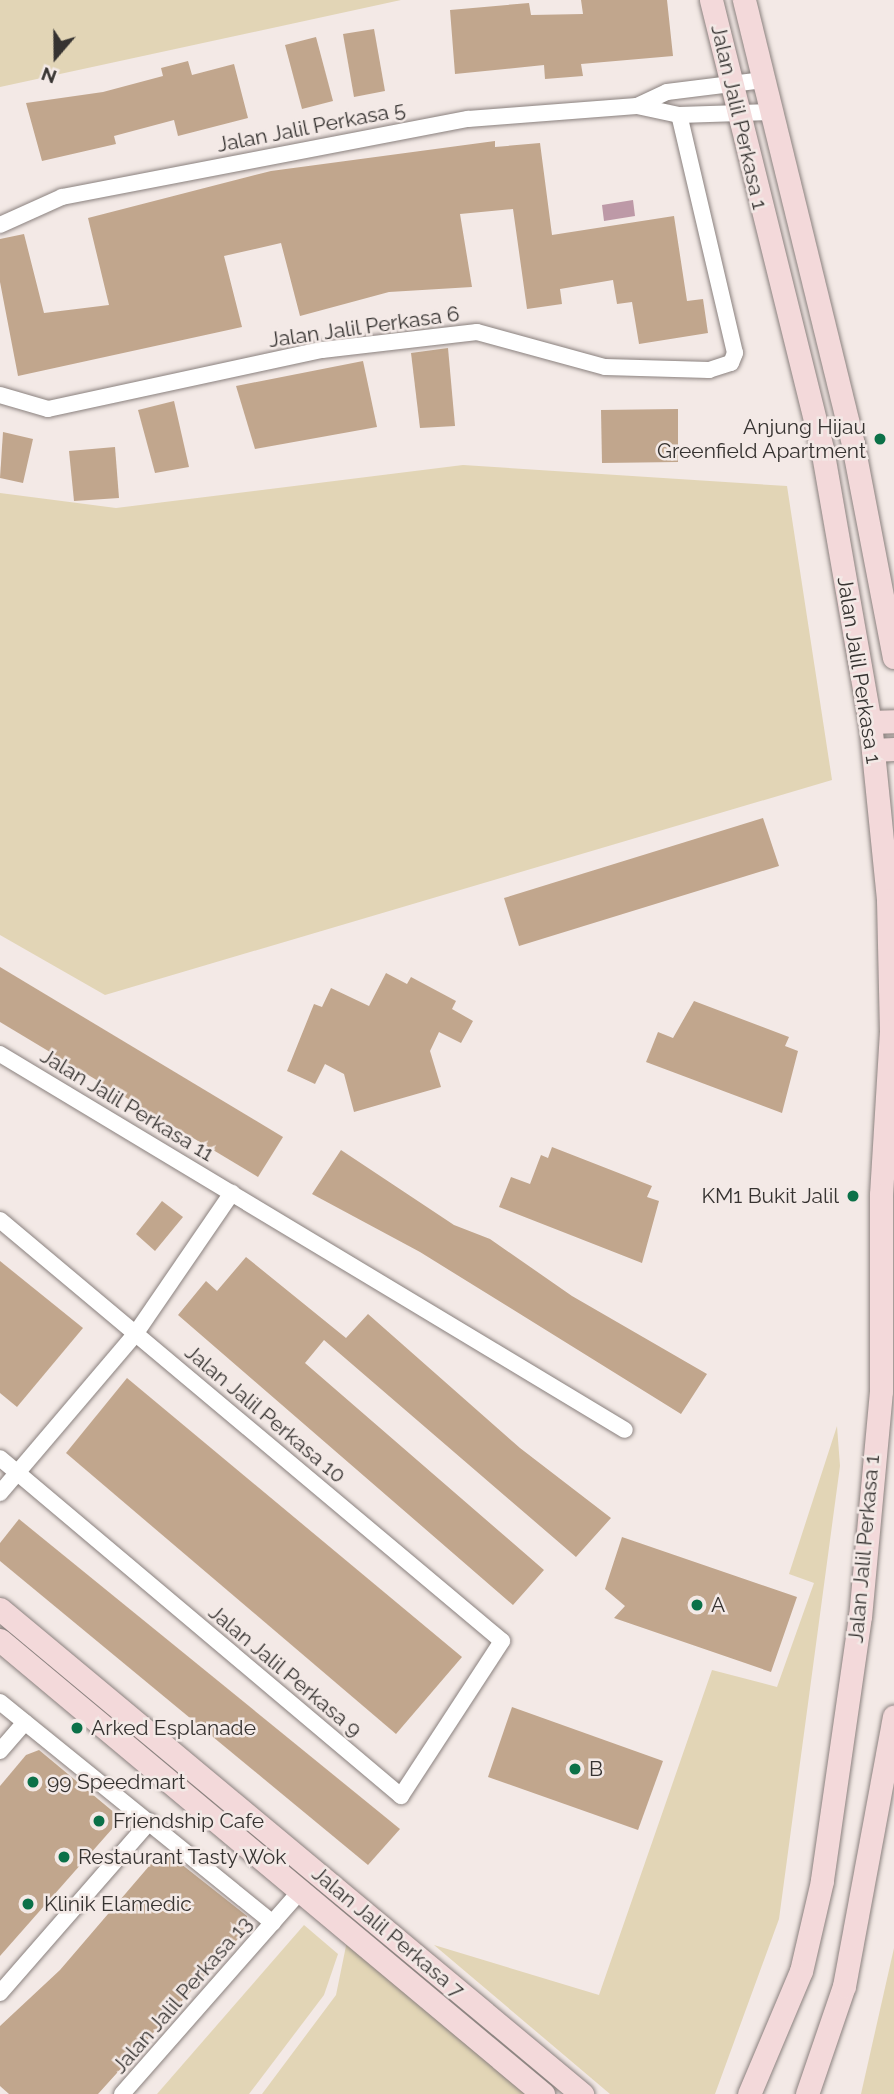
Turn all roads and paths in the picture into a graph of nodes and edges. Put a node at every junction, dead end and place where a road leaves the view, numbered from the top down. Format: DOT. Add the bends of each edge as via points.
graph roads {
  1 [pos="711,0"];
  2 [pos="744,0"];
  3 [pos="763,80"];
  4 [pos="731,83"];
  5 [pos="637,106"];
  6 [pos="771,112"];
  7 [pos="736,113"];
  8 [pos="679,115"];
  9 [pos="0,225"];
  10 [pos="0,395"];
  11 [pos="894,657"];
  12 [pos="894,721"];
  13 [pos="870,722"];
  14 [pos="883,750"];
  15 [pos="0,1054"];
  16 [pos="232,1193"];
  17 [pos="0,1220"];
  18 [pos="136,1333"];
  19 [pos="625,1430"];
  20 [pos="894,1442"];
  21 [pos="0,1458"];
  22 [pos="17,1472"];
  23 [pos="868,1482"];
  24 [pos="0,1493"];
  25 [pos="0,1609"];
  26 [pos="0,1640"];
  27 [pos="502,1641"];
  28 [pos="0,1702"];
  29 [pos="894,1717"];
  30 [pos="25,1722"];
  31 [pos="0,1751"];
  32 [pos="150,1821"];
  33 [pos="302,1889"];
  34 [pos="273,1923"];
  35 [pos="0,1993"];
  36 [pos="122,2094"];
  37 [pos="543,2094"];
  38 [pos="582,2094"];
  39 [pos="749,2094"];
  40 [pos="807,2094"];
  1 -- 4 [label="main road, Jalan Jalil Perkasa 1"];
  2 -- 3 [label="main road, Jalan Jalil Perkasa 1"];
  3 -- 4 [label="street, Jalan Jalil Perkasa 5"];
  3 -- 6 [label="main road, Jalan Jalil Perkasa 1"];
  4 -- 5 [label="street, Jalan Jalil Perkasa 5" via="667,92"];
  4 -- 7 [label="main road, Jalan Jalil Perkasa 1"];
  5 -- 8 [label="street, Jalan Jalil Perkasa 5"];
  5 -- 9 [label="street, Jalan Jalil Perkasa 5" via="468,119 310,146 62,197"];
  6 -- 7 [label="street, Jalan Jalil Perkasa 5"];
  6 -- 11 [label="main road, Jalan Jalil Perkasa 1" via="853,445"];
  7 -- 8 [label="street, Jalan Jalil Perkasa 5"];
  7 -- 13 [label="main road, Jalan Jalil Perkasa 1" via="823,454"];
  8 -- 10 [label="street, Jalan Jalil Perkasa 6" via="735,352 732,363 709,370 605,367 477,332 323,350 48,409"];
  12 -- 13 [label="main road"];
  13 -- 14 [label="main road, Jalan Jalil Perkasa 1"];
  14 -- 23 [label="main road, Jalan Jalil Perkasa 1" via="891,1031 881,1195 881,1391"];
  15 -- 16 [label="street, Jalan Jalil Perkasa 11"];
  16 -- 18 [label="street"];
  16 -- 19 [label="street, Jalan Jalil Perkasa 11"];
  17 -- 18 [label="street, Jalan Jalil Perkasa 10"];
  18 -- 22 [label="street"];
  18 -- 27 [label="street, Jalan Jalil Perkasa 10"];
  20 -- 23 [label="main road"];
  21 -- 22 [label="street, Jalan Jalil Perkasa 9"];
  22 -- 24 [label="street"];
  22 -- 27 [label="street, Jalan Jalil Perkasa 9" via="401,1796"];
  23 -- 39 [label="main road, Jalan Jalil Perkasa 1" via="860,1616 822,1881 801,1971"];
  25 -- 38 [label="main road, Jalan Jalil Perkasa 7"];
  26 -- 33 [label="main road, Jalan Jalil Perkasa 7"];
  28 -- 30 [label="street, Jalan Jalil Perkasa 13"];
  29 -- 40 [label="main road" via="844,1986"];
  30 -- 31 [label="street"];
  30 -- 32 [label="street, Jalan Jalil Perkasa 13"];
  32 -- 34 [label="street, Jalan Jalil Perkasa 13"];
  32 -- 35 [label="street"];
  33 -- 34 [label="street, Jalan Jalil Perkasa 13"];
  33 -- 37 [label="main road, Jalan Jalil Perkasa 7"];
  34 -- 36 [label="street, Jalan Jalil Perkasa 13"];
}
